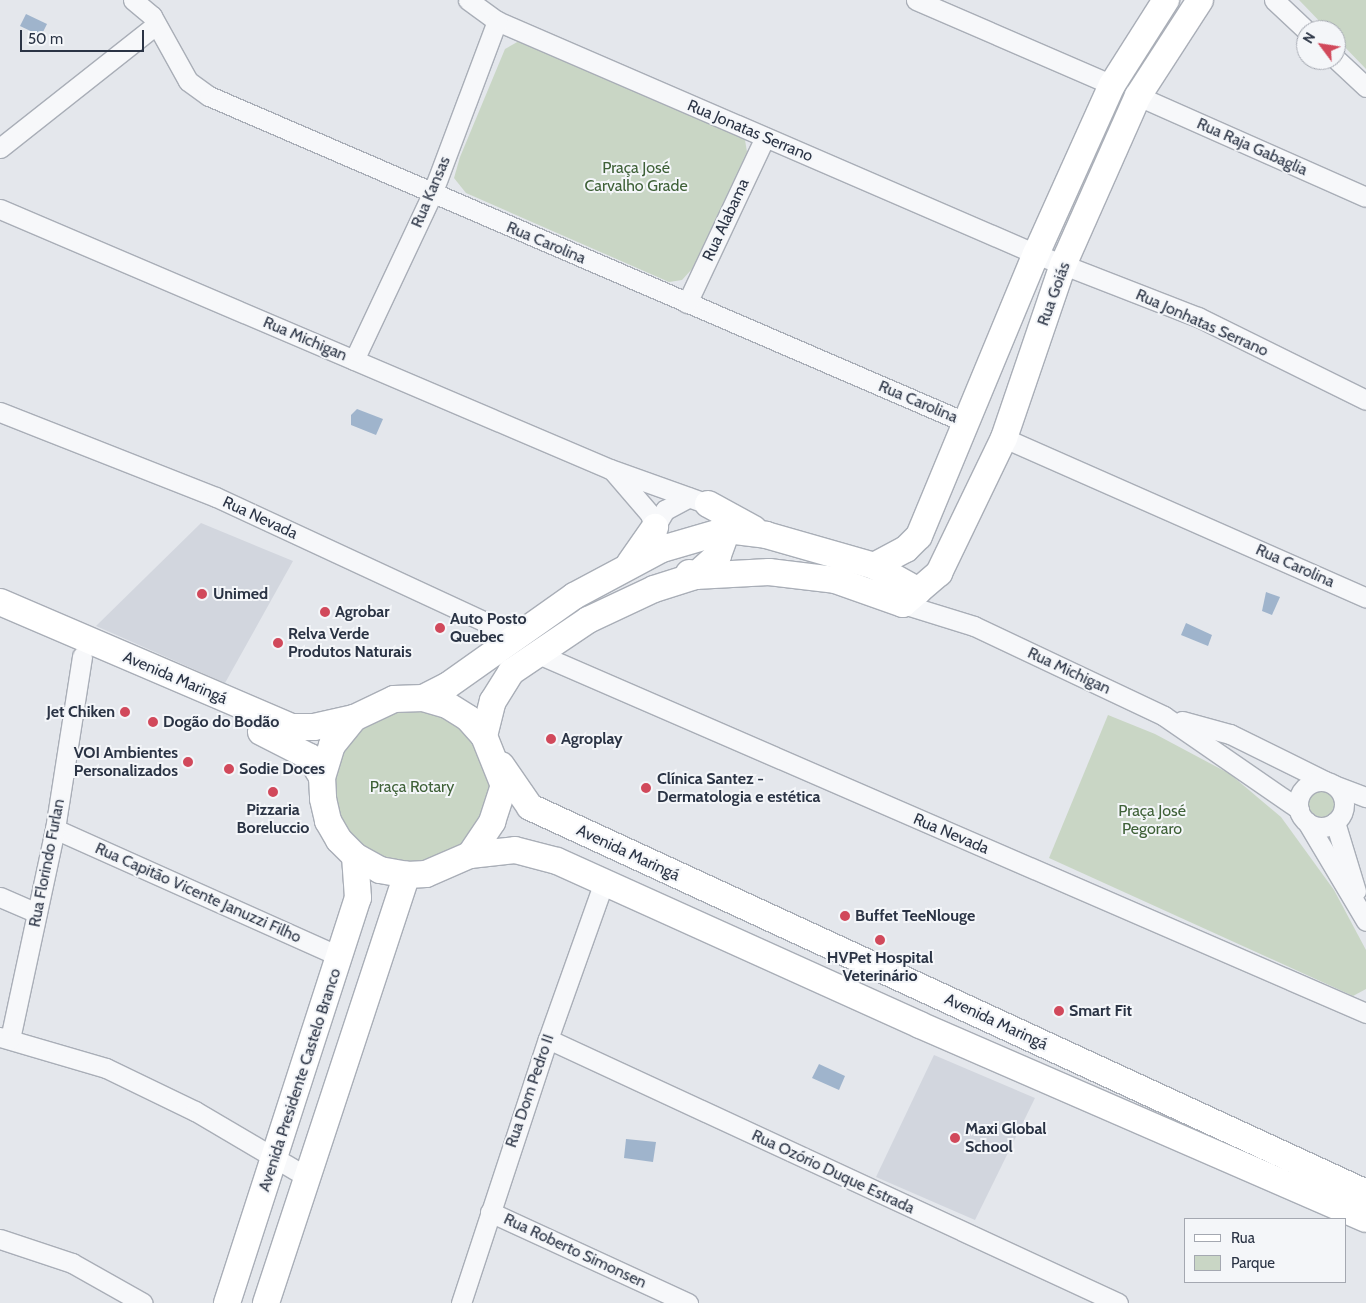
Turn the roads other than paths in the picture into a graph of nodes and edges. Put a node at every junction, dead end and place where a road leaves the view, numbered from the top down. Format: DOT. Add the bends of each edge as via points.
graph roads {
  1 [pos="132,0"];
  2 [pos="468,0"];
  3 [pos="916,0"];
  4 [pos="1166,0"];
  5 [pos="1200,0"];
  6 [pos="1274,0"];
  7 [pos="497,21"];
  8 [pos="1296,21"];
  9 [pos="156,25"];
  10 [pos="1346,68"];
  11 [pos="1112,85"];
  12 [pos="1366,87"];
  13 [pos="1138,96"];
  14 [pos="764,137"];
  15 [pos="0,148"];
  16 [pos="432,194"];
  17 [pos="1366,197"];
  18 [pos="0,208"];
  19 [pos="1036,254"];
  20 [pos="1064,265"];
  21 [pos="687,303"];
  22 [pos="354,360"];
  23 [pos="1366,400"];
  24 [pos="0,412"];
  25 [pos="967,422"];
  26 [pos="1004,438"];
  27 [pos="610,469"];
  28 [pos="698,500"];
  29 [pos="727,530"];
  30 [pos="766,535"];
  31 [pos="658,538"];
  32 [pos="874,566"];
  33 [pos="695,576"];
  34 [pos="910,597"];
  35 [pos="1366,598"];
  36 [pos="0,602"];
  37 [pos="0,620"];
  38 [pos="515,636"];
  39 [pos="536,654"];
  40 [pos="82,656"];
  41 [pos="423,698"];
  42 [pos="1164,716"];
  43 [pos="354,718"];
  44 [pos="487,740"];
  45 [pos="322,778"];
  46 [pos="1330,783"];
  47 [pos="1366,797"];
  48 [pos="1366,809"];
  49 [pos="1303,816"];
  50 [pos="1339,816"];
  51 [pos="55,829"];
  52 [pos="470,855"];
  53 [pos="355,856"];
  54 [pos="408,875"];
  55 [pos="604,882"];
  56 [pos="0,897"];
  57 [pos="37,913"];
  58 [pos="1366,920"];
  59 [pos="341,956"];
  60 [pos="1366,1013"];
  61 [pos="5,1038"];
  62 [pos="548,1039"];
  63 [pos="274,1157"];
  64 [pos="307,1177"];
  65 [pos="1366,1193"];
  66 [pos="490,1212"];
  67 [pos="1366,1219"];
  68 [pos="0,1239"];
  69 [pos="143,1303"];
  70 [pos="227,1303"];
  71 [pos="266,1303"];
  72 [pos="461,1303"];
  73 [pos="688,1303"];
  74 [pos="1118,1303"];
  1 -- 9 [label="street, Rua Carolina" via="143,6"];
  2 -- 7 [label="street, Rua Jonatas Serrano"];
  3 -- 11 [label="street"];
  4 -- 11 [label="main road, Rua Goiás"];
  5 -- 13 [label="main road, Rua Goiás"];
  6 -- 8 [label="street"];
  7 -- 14 [label="street, Rua Jonatas Serrano"];
  7 -- 16 [label="street, Rua Kansas"];
  9 -- 15 [label="street"];
  9 -- 16 [label="street, Rua Carolina" via="178,66 198,91"];
  10 -- 12 [label="street"];
  11 -- 19 [label="main road, Rua Goiás"];
  13 -- 17 [label="street, Rua Raja Gabaglia"];
  13 -- 20 [label="main road, Rua Goiás"];
  14 -- 19 [label="street, Rua Jonatas Serrano"];
  14 -- 21 [label="street, Rua Alabama"];
  16 -- 21 [label="street, Rua Carolina"];
  16 -- 22 [label="street, Rua Kansas"];
  18 -- 22 [label="street, Rua Michigan"];
  19 -- 20 [label="street, Rua Jonhatas Serrano"];
  19 -- 25 [label="main road, Rua Goiás"];
  20 -- 23 [label="street, Rua Jonhatas Serrano" via="1198,317"];
  20 -- 26 [label="main road, Rua Goiás"];
  21 -- 25 [label="street, Rua Carolina"];
  22 -- 27 [label="street, Rua Michigan"];
  24 -- 38 [label="street, Rua Nevada" via="216,497"];
  25 -- 32 [label="main road, Rua Goiás" via="919,536 906,548"];
  26 -- 34 [label="main road, Rua Goiás" via="939,573"];
  26 -- 35 [label="street, Rua Carolina"];
  27 -- 28 [label="street, Rua Michigan"];
  27 -- 31 [label="street, Rua Michigan" via="650,514"];
  28 -- 29 [label="street"];
  28 -- 30 [label="main road"];
  28 -- 31 [label="street" via="665,510"];
  29 -- 30 [label="main road"];
  29 -- 31 [label="main road"];
  29 -- 33 [label="main road" via="718,555"];
  30 -- 32 [label="main road"];
  31 -- 33 [label="main road" via="680,569"];
  31 -- 38 [label="main road" via="624,570 574,596"];
  32 -- 34 [label="main road"];
  33 -- 34 [label="main road" via="769,572 835,580"];
  33 -- 39 [label="main road" via="654,589 588,620"];
  34 -- 42 [label="street, Rua Michigan"];
  36 -- 43 [label="main road, Avenida Maringá" via="291,727 314,727"];
  37 -- 40 [label="main road, Avenida Maringá"];
  38 -- 41 [label="main road" via="447,686"];
  39 -- 44 [label="main road" via="511,672 501,684"];
  39 -- 60 [label="street, Rua Nevada"];
  40 -- 45 [label="main road, Avenida Maringá" via="298,748 310,757"];
  40 -- 51 [label="street, Rua Florindo Furlan"];
  41 -- 43 [label="main road" via="394,699 366,709"];
  41 -- 44 [label="main road" via="461,713"];
  42 -- 46 [label="street, Rua Michigan" via="1230,734"];
  42 -- 49 [label="street, Rua Michigan"];
  43 -- 45 [label="main road" via="332,744"];
  44 -- 52 [label="main road" via="504,786 492,822"];
  44 -- 65 [label="main road, Avenida Maringá" via="530,807"];
  45 -- 53 [label="main road" via="328,821 339,840"];
  46 -- 47 [label="street, Rua Michigan"];
  46 -- 49 [label="street" via="1310,783 1304,788"];
  46 -- 50 [label="street" via="1342,795"];
  48 -- 50 [label="street"];
  49 -- 50 [label="street" via="1321,827"];
  49 -- 58 [label="street"];
  50 -- 58 [label="street"];
  51 -- 57 [label="street, Rua Florindo Furlan"];
  51 -- 59 [label="street, Rua Capitão Vicente Januzzi Filho"];
  52 -- 54 [label="main road" via="444,869"];
  52 -- 55 [label="main road, Avenida Maringá" via="515,850 534,854"];
  53 -- 54 [label="main road" via="380,870"];
  53 -- 59 [label="main road, Avenida Presidente Castelo Branco" via="358,898"];
  54 -- 64 [label="main road"];
  55 -- 62 [label="street, Rua Dom Pedro II"];
  55 -- 67 [label="main road, Avenida Maringá" via="920,1025"];
  56 -- 57 [label="street"];
  57 -- 61 [label="street, Rua Florindo Furlan"];
  59 -- 63 [label="main road, Avenida Presidente Castelo Branco"];
  61 -- 63 [label="street" via="106,1068 194,1111"];
  62 -- 66 [label="street, Rua Dom Pedro II"];
  62 -- 74 [label="street, Rua Ozório Duque Estrada"];
  63 -- 64 [label="street"];
  63 -- 70 [label="main road, Avenida Presidente Castelo Branco"];
  64 -- 71 [label="main road"];
  66 -- 72 [label="street, Rua Dom Pedro II"];
  66 -- 73 [label="street, Rua Roberto Simonsen"];
  68 -- 69 [label="street" via="72,1263"];
}
